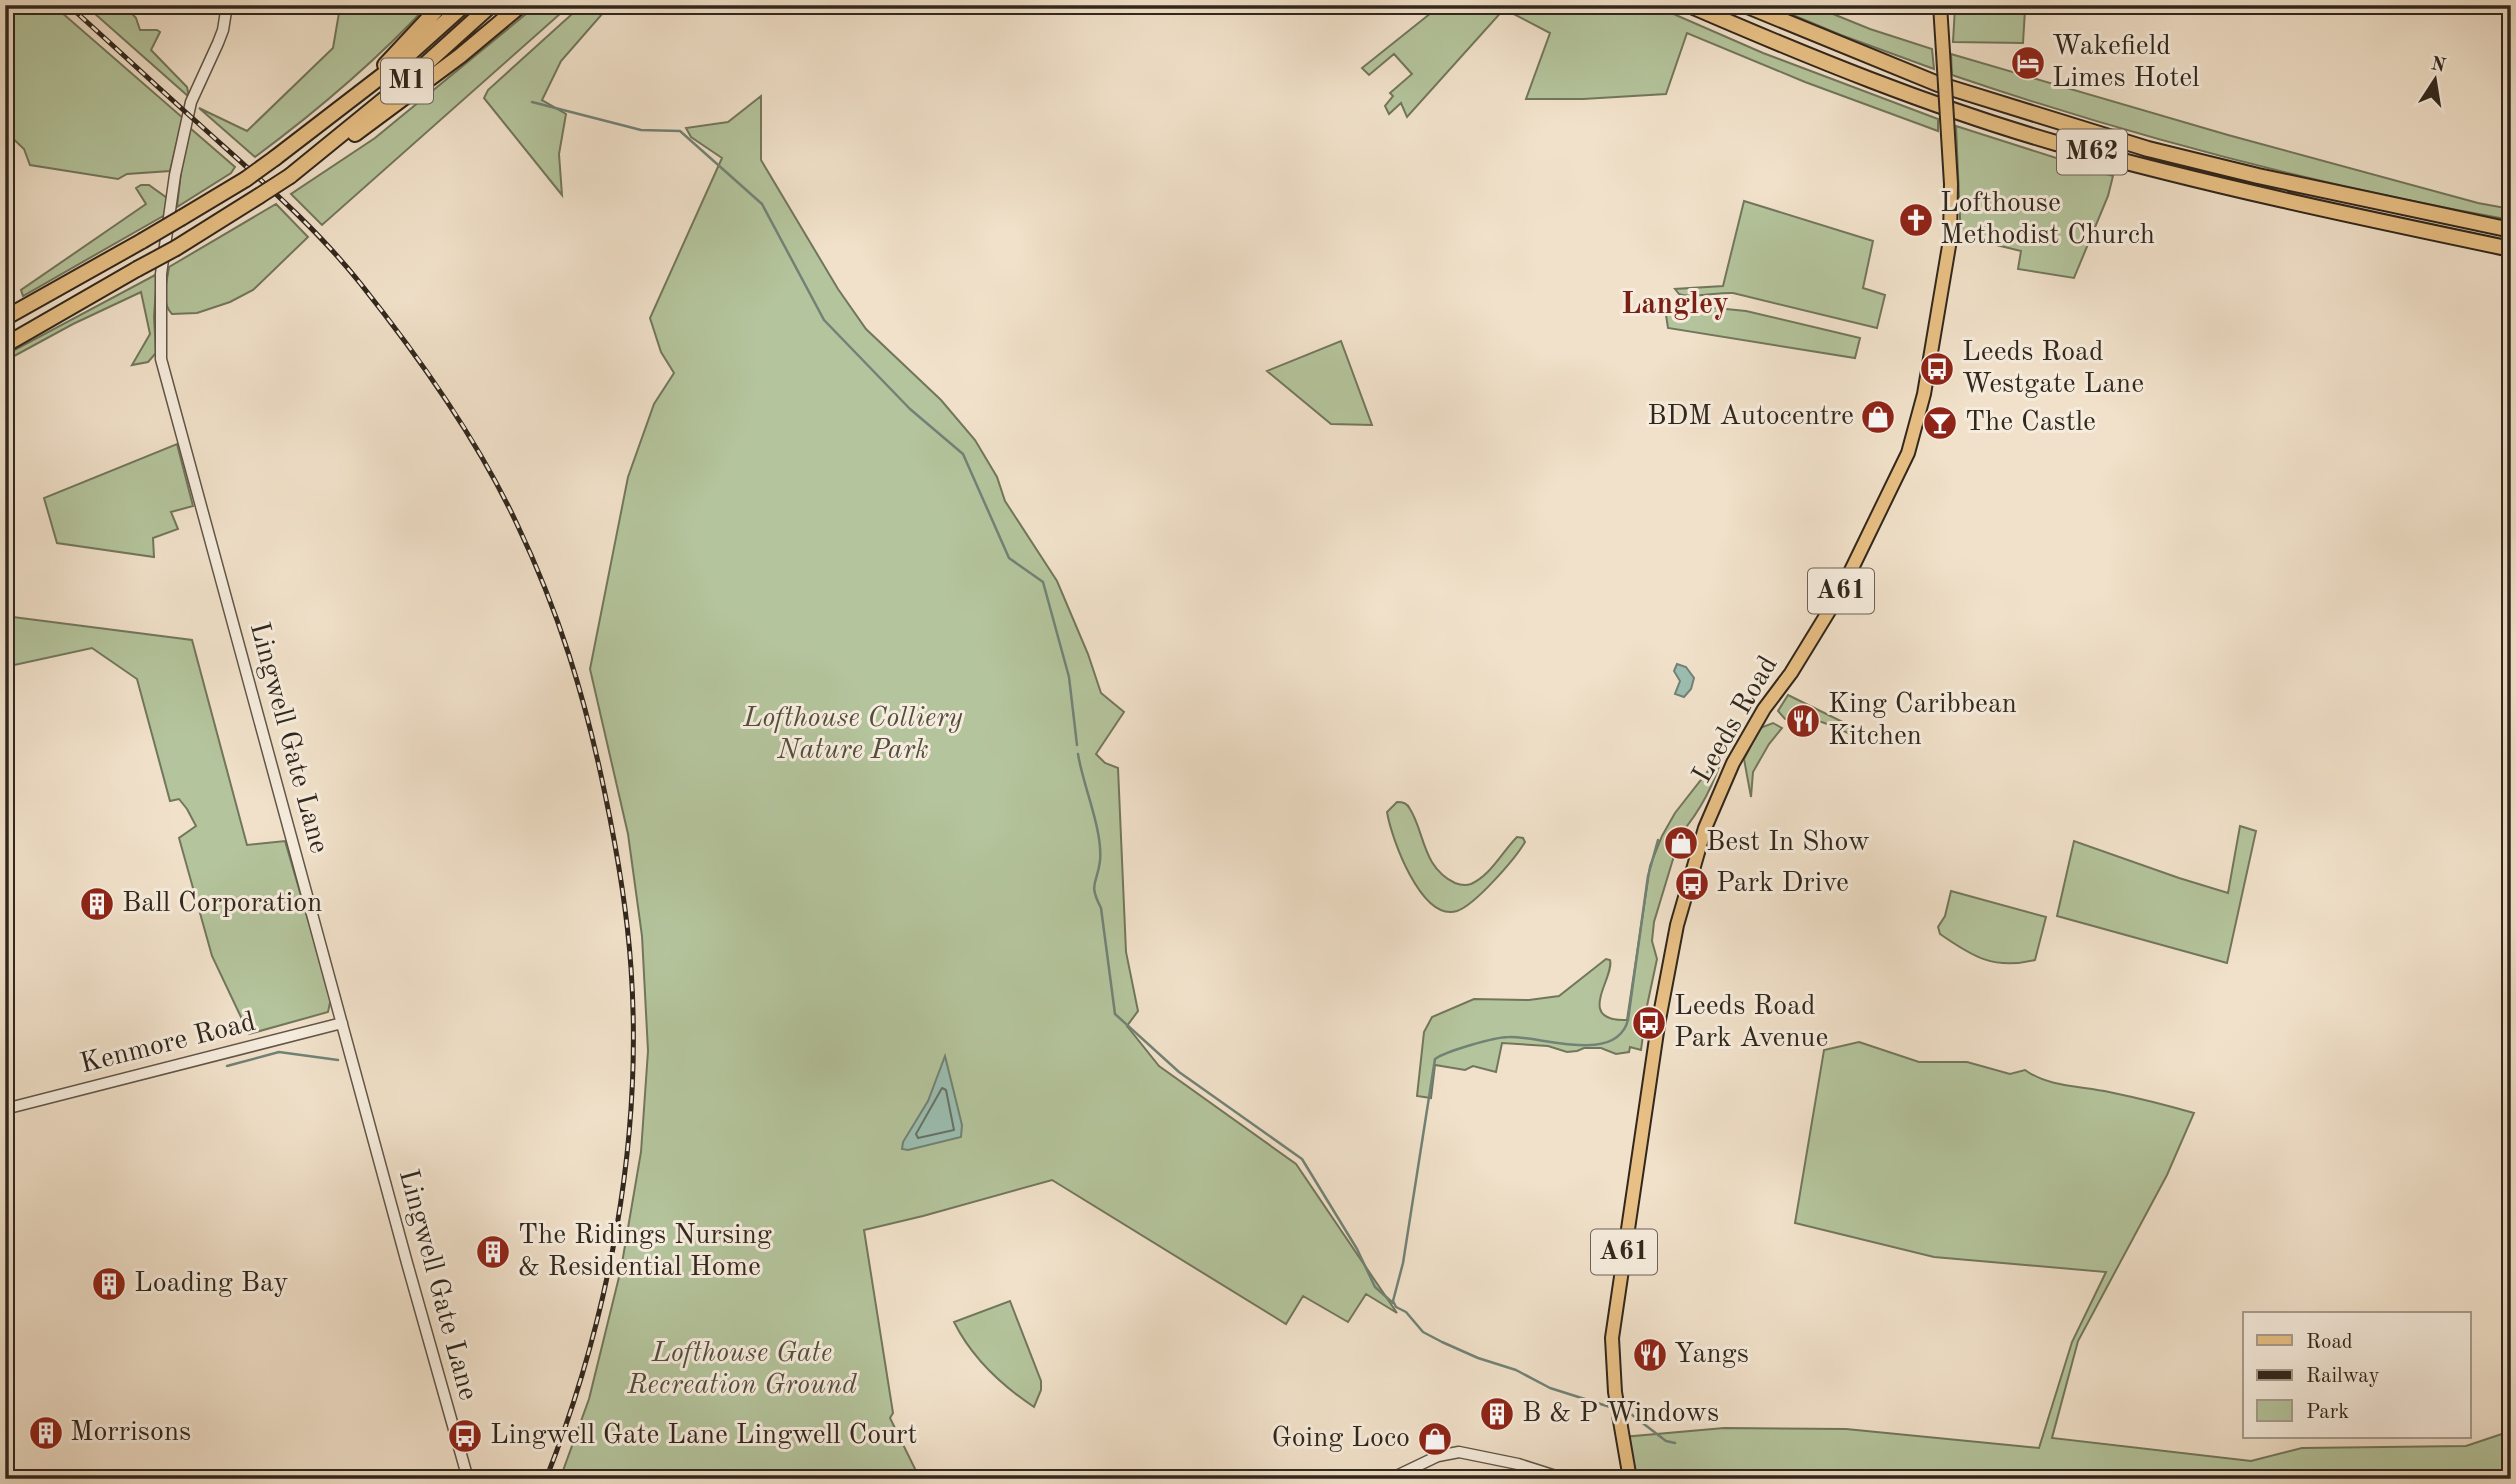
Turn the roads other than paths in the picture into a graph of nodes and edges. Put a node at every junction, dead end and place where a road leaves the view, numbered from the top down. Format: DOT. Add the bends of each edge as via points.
graph roads {
  1 [pos="227,5"];
  2 [pos="441,5"];
  3 [pos="464,5"];
  4 [pos="491,5"];
  5 [pos="521,5"];
  6 [pos="1689,5"];
  7 [pos="1745,5"];
  8 [pos="1940,5"];
  9 [pos="355,96"];
  10 [pos="320,153"];
  11 [pos="2511,230"];
  12 [pos="2511,249"];
  13 [pos="5,318"];
  14 [pos="5,345"];
  15 [pos="342,1023"];
  16 [pos="5,1109"];
  17 [pos="468,1479"];
  18 [pos="1391,1479"];
  19 [pos="1565,1479"];
  20 [pos="1630,1479"];
  1 -- 15 [label="street, Lingwell Gate Lane" via="223,30 191,102 178,162 161,274 161,359"];
  2 -- 9 [label="highway"];
  3 -- 9 [label="highway, M1"];
  4 -- 10 [label="highway, M1"];
  5 -- 10 [label="highway" via="376,120"];
  6 -- 12 [label="highway, M62" via="1938,105 2054,142 2216,186"];
  7 -- 11 [label="highway, M62" via="1938,84 2148,149"];
  8 -- 20 [label="main road, Leeds Road / A61, bridge" via="1950,240 1925,390 1908,453 1840,593 1733,763 1705,828 1677,925 1612,1338 1615,1392"];
  9 -- 13 [label="highway, M1, bridge" via="246,179"];
  10 -- 14 [label="highway, M1, bridge" via="177,248"];
  15 -- 16 [label="street, Kenmore Road"];
  15 -- 17 [label="street, Lingwell Gate Lane"];
  18 -- 19 [label="street" via="1438,1456 1459,1452"];
}
